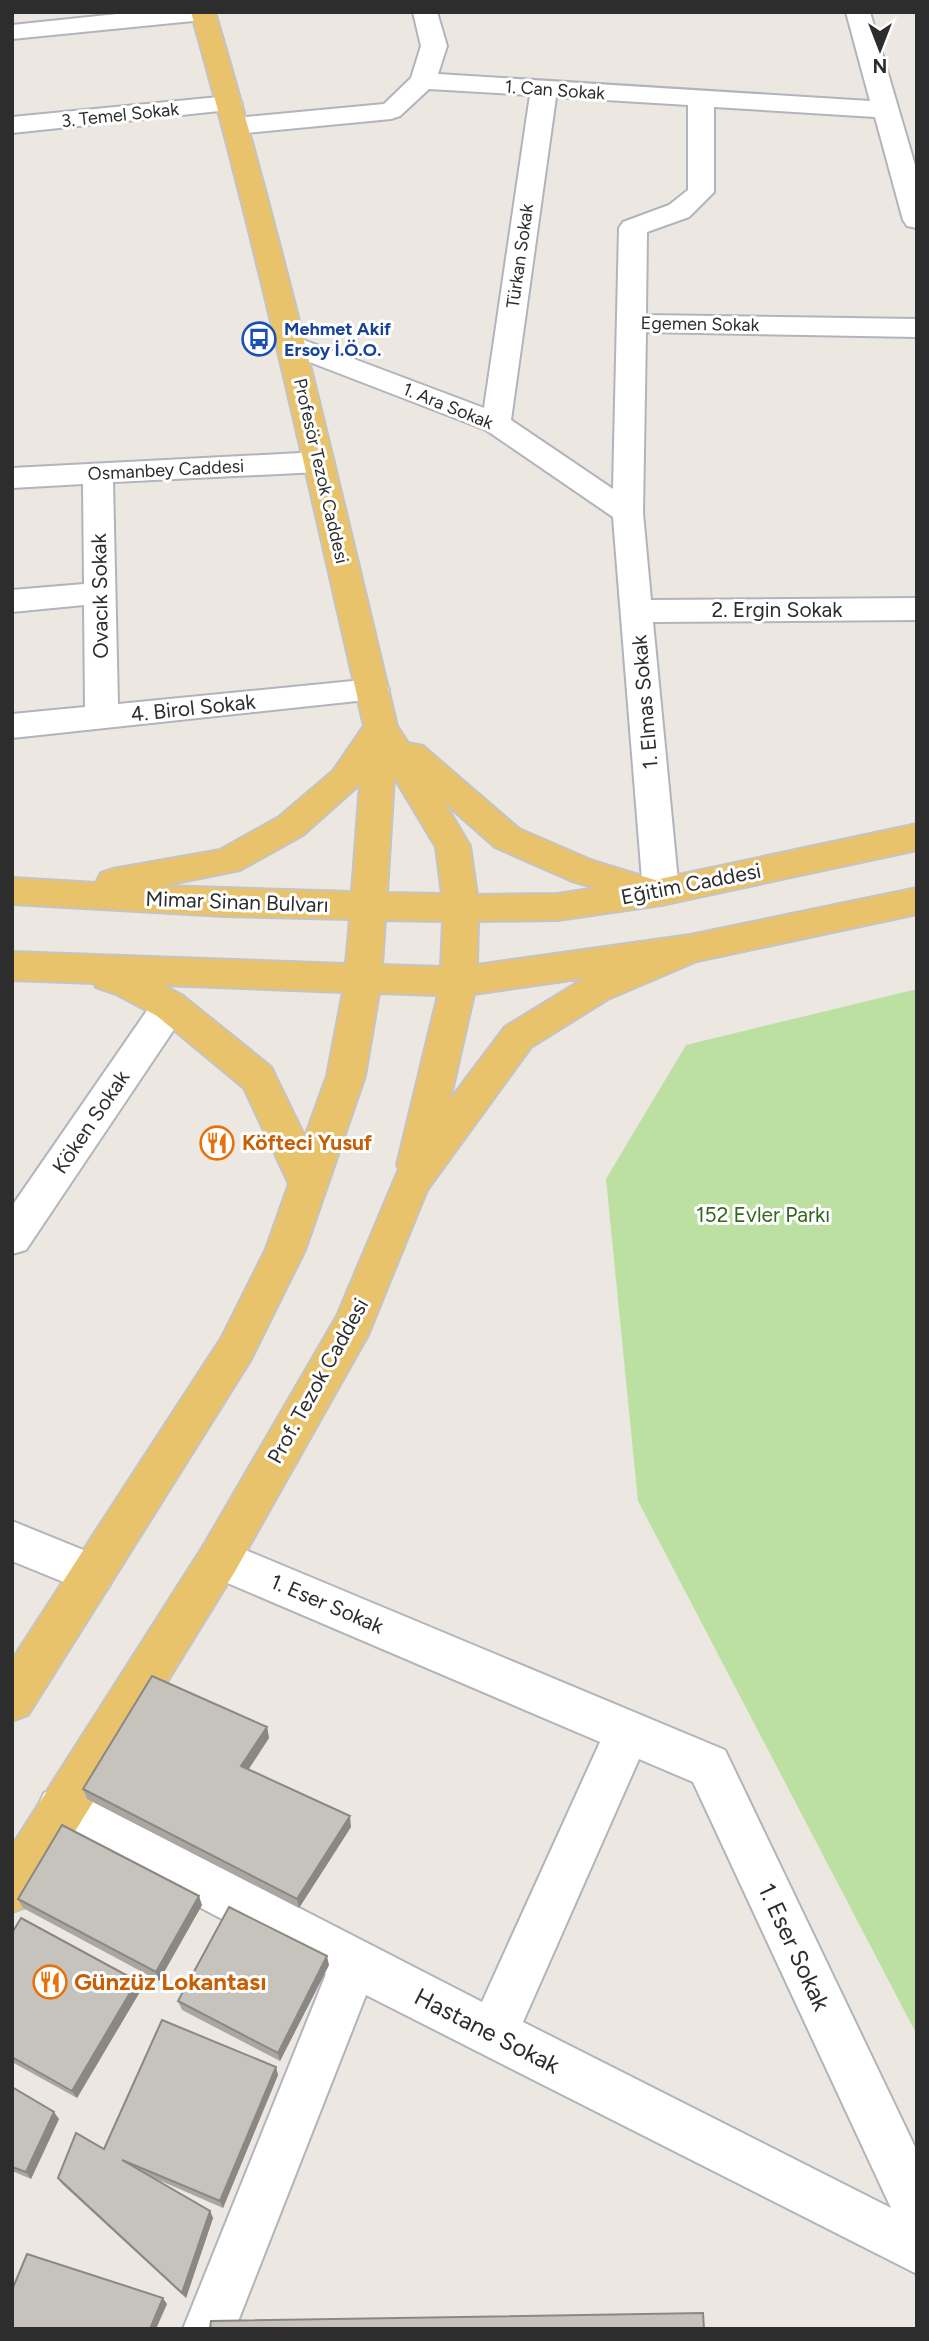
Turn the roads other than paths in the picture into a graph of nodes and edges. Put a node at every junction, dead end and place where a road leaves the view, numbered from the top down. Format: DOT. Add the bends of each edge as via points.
graph roads {
  1 [pos="425,12"];
  2 [pos="858,12"];
  3 [pos="203,13"];
  4 [pos="12,32"];
  5 [pos="423,81"];
  6 [pos="544,89"];
  7 [pos="701,99"];
  8 [pos="886,110"];
  9 [pos="232,115"];
  10 [pos="12,125"];
  11 [pos="917,220"];
  12 [pos="632,323"];
  13 [pos="917,328"];
  14 [pos="291,345"];
  15 [pos="496,423"];
  16 [pos="319,462"];
  17 [pos="98,474"];
  18 [pos="12,478"];
  19 [pos="628,513"];
  20 [pos="99,593"];
  21 [pos="12,601"];
  22 [pos="917,609"];
  23 [pos="637,611"];
  24 [pos="373,690"];
  25 [pos="102,718"];
  26 [pos="12,726"];
  27 [pos="381,727"];
  28 [pos="917,836"];
  29 [pos="12,891"];
  30 [pos="661,892"];
  31 [pos="49,894"];
  32 [pos="917,901"];
  33 [pos="368,906"];
  34 [pos="461,908"];
  35 [pos="690,949"];
  36 [pos="12,966"];
  37 [pos="87,969"];
  38 [pos="363,980"];
  39 [pos="459,982"];
  40 [pos="170,1006"];
  41 [pos="411,1182"];
  42 [pos="309,1185"];
  43 [pos="12,1238"];
  44 [pos="12,1541"];
  45 [pos="219,1559"];
  46 [pos="93,1574"];
  47 [pos="12,1700"];
  48 [pos="629,1730"];
  49 [pos="60,1809"];
  50 [pos="12,1889"];
  51 [pos="354,1963"];
  52 [pos="493,2034"];
  53 [pos="917,2207"];
  54 [pos="917,2248"];
  55 [pos="209,2329"];
  1 -- 5 [label="street" via="434,46"];
  2 -- 8 [label="street"];
  3 -- 4 [label="street"];
  3 -- 9 [label="main road, Profesör Tezok Caddesi"];
  5 -- 6 [label="street, 1. Can Sokak"];
  5 -- 9 [label="street" via="391,111"];
  6 -- 7 [label="street, 1. Can Sokak"];
  6 -- 15 [label="street, Türkan Sokak"];
  7 -- 8 [label="street, 1. Can Sokak"];
  7 -- 12 [label="street" via="701,191 679,211 633,228"];
  8 -- 11 [label="street"];
  9 -- 10 [label="street, 3. Temel Sokak"];
  9 -- 14 [label="main road, Profesör Tezok Caddesi"];
  12 -- 13 [label="street, Egemen Sokak"];
  12 -- 19 [label="street, Egemen Sokak"];
  14 -- 15 [label="street, 1. Ara Sokak"];
  14 -- 16 [label="main road, Profesör Tezok Caddesi"];
  15 -- 19 [label="street, 1. Ara Sokak"];
  16 -- 17 [label="street, Osmanbey Caddesi"];
  16 -- 24 [label="main road, Profesör Tezok Caddesi"];
  17 -- 18 [label="street, Osmanbey Caddesi"];
  17 -- 20 [label="street, Ovacık Sokak"];
  19 -- 23 [label="street, 1. Elmas Sokak"];
  20 -- 21 [label="street"];
  20 -- 25 [label="street, Ovacık Sokak"];
  22 -- 23 [label="street, 2. Ergin Sokak"];
  23 -- 30 [label="street, 1. Elmas Sokak"];
  24 -- 25 [label="street, 4. Birol Sokak"];
  24 -- 27 [label="main road, Profesör Tezok Caddesi"];
  25 -- 26 [label="street, 4. Birol Sokak"];
  27 -- 30 [label="main road" via="507,838 584,872"];
  27 -- 31 [label="main road" via="345,780 291,826 228,862"];
  27 -- 33 [label="main road"];
  27 -- 34 [label="main road" via="453,846"];
  28 -- 30 [label="main road, Eğitim Caddesi"];
  29 -- 31 [label="main road, Mimar Sinan Bulvarı"];
  30 -- 34 [label="main road, Eğitim Caddesi" via="558,907"];
  31 -- 33 [label="main road, Mimar Sinan Bulvarı"];
  32 -- 35 [label="main road"];
  33 -- 34 [label="main road, Mimar Sinan Bulvarı"];
  33 -- 38 [label="main road"];
  34 -- 39 [label="main road"];
  35 -- 39 [label="main road"];
  35 -- 41 [label="main road, Prof. Tezok Caddesi" via="594,989 518,1037"];
  36 -- 37 [label="main road"];
  37 -- 38 [label="main road"];
  37 -- 40 [label="main road"];
  38 -- 39 [label="main road"];
  38 -- 42 [label="main road" via="346,1076"];
  39 -- 41 [label="main road"];
  40 -- 42 [label="main road" via="258,1078"];
  40 -- 43 [label="street, Köken Sokak"];
  41 -- 45 [label="main road, Prof. Tezok Caddesi" via="354,1323"];
  42 -- 46 [label="main road" via="285,1250 236,1349"];
  44 -- 46 [label="street"];
  45 -- 48 [label="street, 1. Eser Sokak"];
  45 -- 49 [label="main road, Prof. Tezok Caddesi"];
  46 -- 47 [label="main road"];
  48 -- 52 [label="street"];
  48 -- 53 [label="street, 1. Eser Sokak" via="709,1766"];
  49 -- 50 [label="main road, Prof. Tezok Caddesi"];
  49 -- 51 [label="street, Hastane Sokak"];
  51 -- 52 [label="street, Hastane Sokak"];
  51 -- 55 [label="street"];
  52 -- 54 [label="street, Hastane Sokak"];
}
